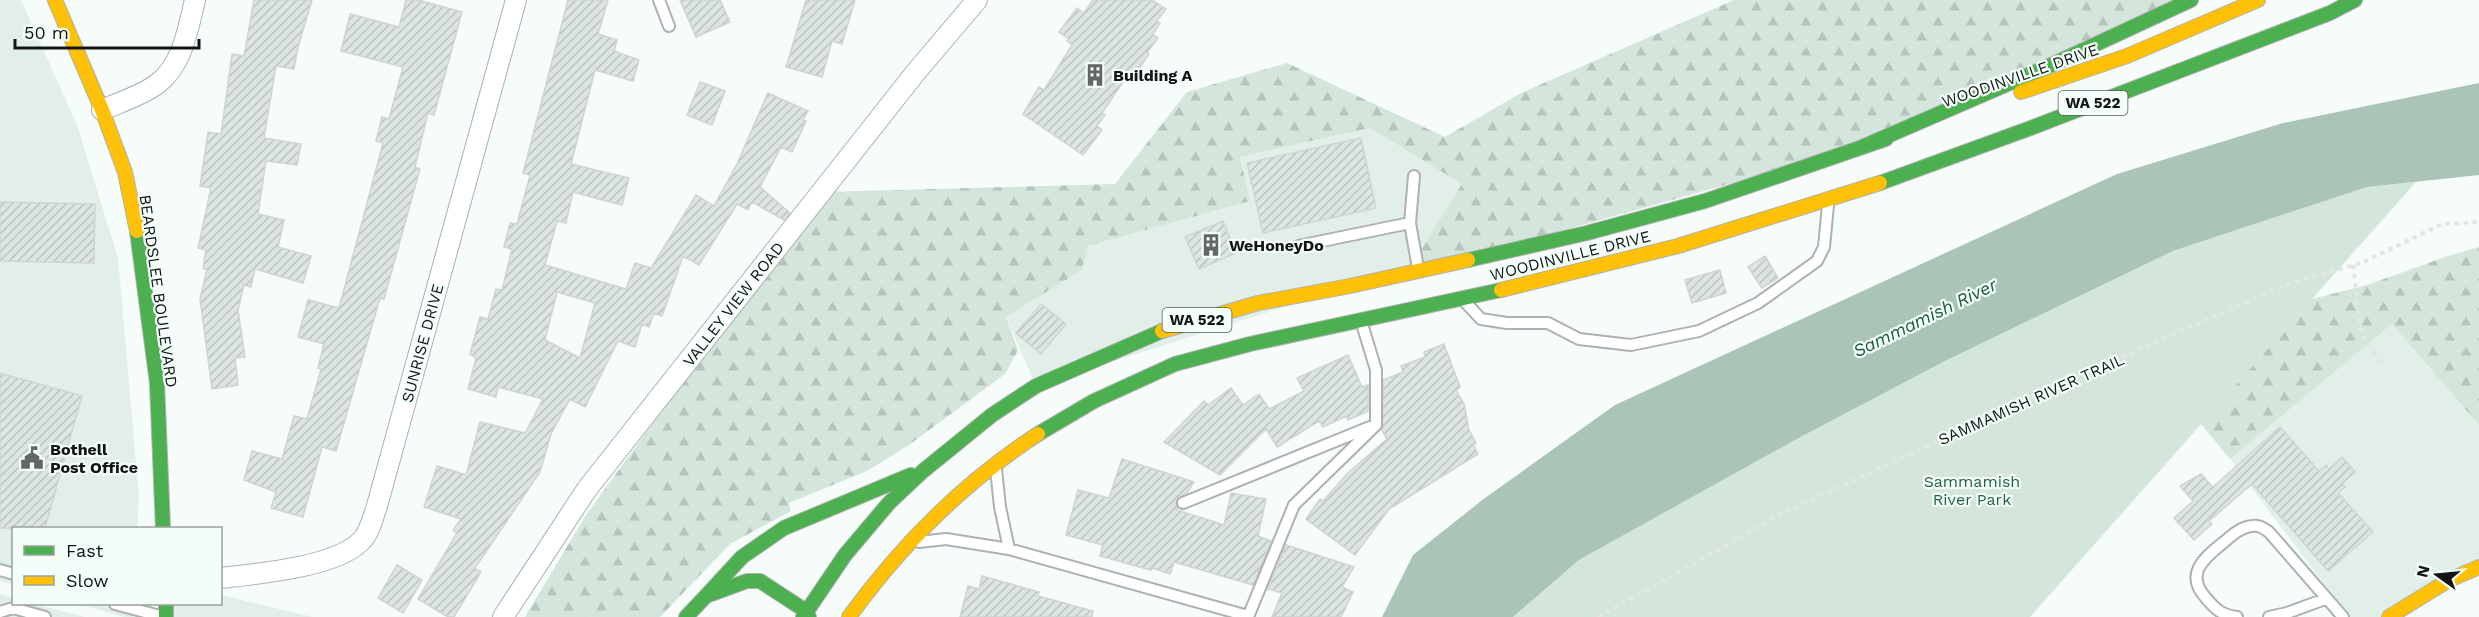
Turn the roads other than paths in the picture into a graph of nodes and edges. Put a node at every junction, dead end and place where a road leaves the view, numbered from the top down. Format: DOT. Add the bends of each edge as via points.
graph roads {
  1 [pos="56,0"];
  2 [pos="195,0"];
  3 [pos="516,0"];
  4 [pos="658,0"];
  5 [pos="977,0"];
  6 [pos="2191,0"];
  7 [pos="2258,0"];
  8 [pos="2355,0"];
  9 [pos="669,26"];
  10 [pos="102,110"];
  11 [pos="1862,147"];
  12 [pos="1414,176"];
  13 [pos="1829,200"];
  14 [pos="1410,223"];
  15 [pos="1298,246"];
  16 [pos="1419,271"];
  17 [pos="1462,298"];
  18 [pos="1361,321"];
  19 [pos="1376,425"];
  20 [pos="996,464"];
  21 [pos="922,471"];
  22 [pos="1184,503"];
  23 [pos="163,527"];
  24 [pos="907,543"];
  25 [pos="1008,549"];
  26 [pos="2479,567"];
  27 [pos="222,578"];
  28 [pos="706,596"];
  29 [pos="2325,599"];
  30 [pos="122,605"];
  31 [pos="0,612"];
  32 [pos="806,615"];
  33 [pos="45,617"];
  34 [pos="166,617"];
  35 [pos="503,617"];
  36 [pos="686,617"];
  37 [pos="849,617"];
  38 [pos="1248,617"];
  39 [pos="2237,617"];
  40 [pos="2269,617"];
  41 [pos="2343,617"];
  42 [pos="2389,617"];
  1 -- 10 [label="main road, BEARDSLEE BOULEVARD"];
  2 -- 10 [label="street" via="184,44 158,84"];
  3 -- 27 [label="street, SUNRISE DRIVE" via="377,506 364,538 352,550 330,560"];
  4 -- 9 [label="lane"];
  5 -- 35 [label="street, VALLEY VIEW ROAD" via="586,489"];
  6 -- 11 [label="main road"];
  7 -- 11 [label="main road, WOODINVILLE DRIVE / WA 522" via="2127,56"];
  8 -- 13 [label="main road, WOODINVILLE DRIVE / WA 522" via="2298,25"];
  10 -- 23 [label="main road, BEARDSLEE BOULEVARD" via="125,172 139,242 157,384"];
  11 -- 16 [label="main road, WOODINVILLE DRIVE / WA 522" via="1695,204"];
  12 -- 14 [label="lane"];
  13 -- 17 [label="main road, WOODINVILLE DRIVE / WA 522" via="1720,234"];
  13 -- 17 [label="lane" via="1824,247 1817,261 1758,303 1698,331 1631,345 1579,339 1548,323 1507,323 1481,318"];
  14 -- 15 [label="lane"];
  14 -- 16 [label="lane"];
  16 -- 21 [label="main road, WOODINVILLE DRIVE / WA 522" via="1258,303 1136,341 1035,386"];
  17 -- 18 [label="main road, WOODINVILLE DRIVE / WA 522"];
  18 -- 19 [label="lane" via="1376,370"];
  18 -- 20 [label="main road, WOODINVILLE DRIVE / WA 522" via="1179,362 1084,405"];
  19 -- 22 [label="lane"];
  19 -- 38 [label="lane" via="1294,505"];
  20 -- 24 [label="main road, WOODINVILLE DRIVE / WA 522"];
  20 -- 25 [label="lane"];
  21 -- 28 [label="main road" via="784,528 742,557"];
  21 -- 32 [label="main road, WOODINVILLE DRIVE / WA 522" via="836,568"];
  24 -- 25 [label="lane" via="946,539"];
  24 -- 37 [label="main road, WOODINVILLE DRIVE / WA 522"];
  25 -- 38 [label="lane"];
  26 -- 42 [label="main road" via="2449,580"];
  28 -- 32 [label="main road" via="747,580 760,582"];
  28 -- 36 [label="main road"];
  29 -- 39 [label="lane" via="2269,532 2261,526 2251,526 2204,558 2196,580 2198,589 2218,612"];
  29 -- 40 [label="lane"];
  29 -- 41 [label="lane"];
  30 -- 34 [label="lane"];
  31 -- 33 [label="lane" via="13,608"];
}
